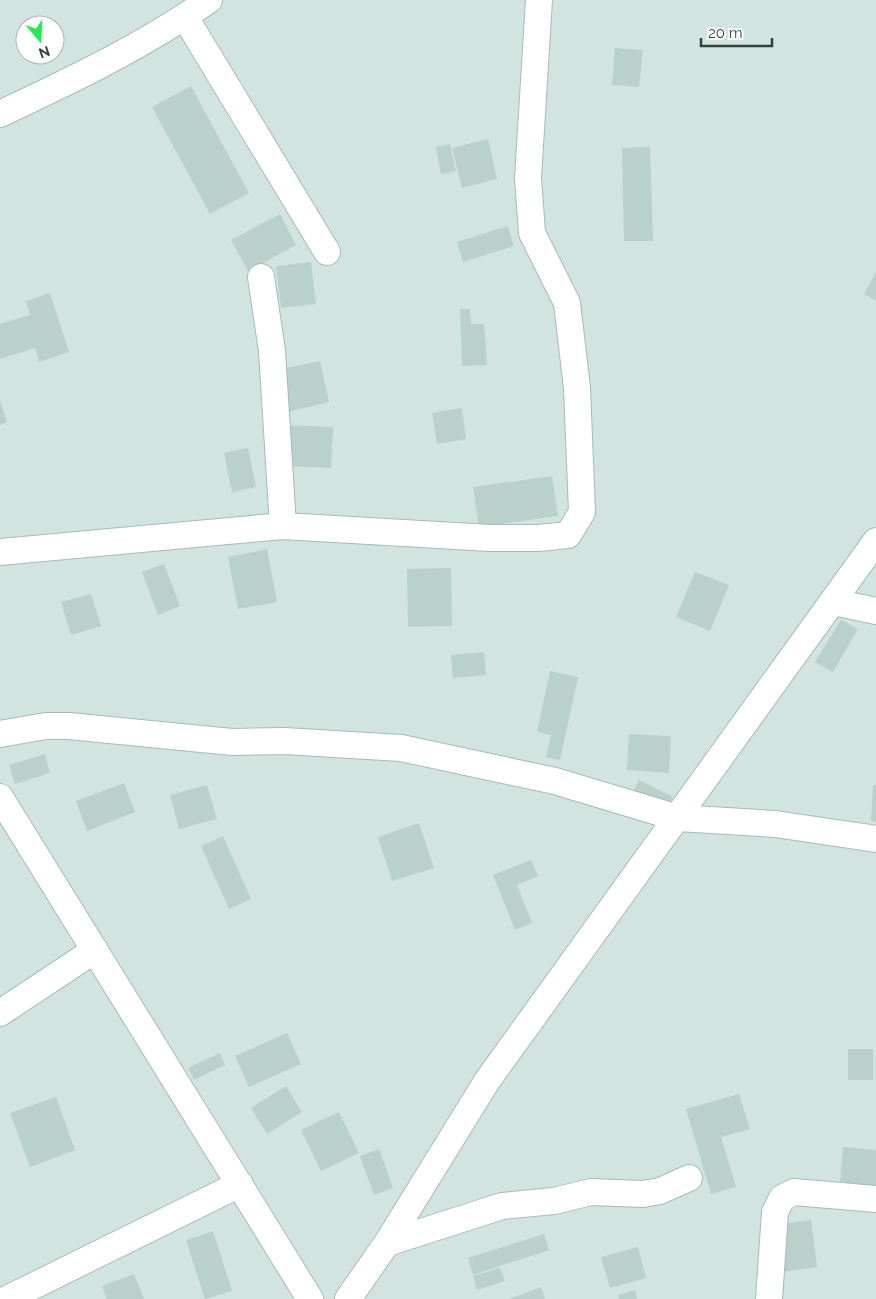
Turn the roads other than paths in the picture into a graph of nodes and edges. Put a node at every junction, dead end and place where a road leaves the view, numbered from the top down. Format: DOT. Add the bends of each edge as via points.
graph roads {
  1 [pos="208,0"];
  2 [pos="539,0"];
  3 [pos="185,17"];
  4 [pos="0,114"];
  5 [pos="327,252"];
  6 [pos="261,277"];
  7 [pos="283,526"];
  8 [pos="876,541"];
  9 [pos="0,552"];
  10 [pos="834,602"];
  11 [pos="876,611"];
  12 [pos="0,734"];
  13 [pos="0,797"];
  14 [pos="678,818"];
  15 [pos="876,839"];
  16 [pos="95,950"];
  17 [pos="0,1013"];
  18 [pos="689,1178"];
  19 [pos="240,1184"];
  20 [pos="876,1199"];
  21 [pos="387,1243"];
  22 [pos="7,1299"];
  23 [pos="310,1299"];
  24 [pos="348,1299"];
  25 [pos="769,1299"];
  1 -- 3 [label="street"];
  2 -- 7 [label="street" via="528,178 532,233 567,303 576,388 582,512 568,535 538,538"];
  3 -- 4 [label="street" via="93,70"];
  3 -- 5 [label="street"];
  6 -- 7 [label="street" via="272,351"];
  7 -- 9 [label="street"];
  8 -- 10 [label="street"];
  10 -- 11 [label="street"];
  10 -- 14 [label="street"];
  12 -- 14 [label="street" via="46,726 69,726 232,742 285,741 401,748 554,780"];
  13 -- 16 [label="street"];
  14 -- 15 [label="street" via="775,824"];
  14 -- 21 [label="street" via="487,1082"];
  16 -- 17 [label="street"];
  16 -- 19 [label="street"];
  18 -- 21 [label="street" via="660,1191 643,1194 591,1192 502,1206"];
  19 -- 22 [label="street"];
  19 -- 23 [label="street"];
  20 -- 25 [label="street" via="794,1192 782,1198 775,1212"];
  21 -- 24 [label="street"];
}
